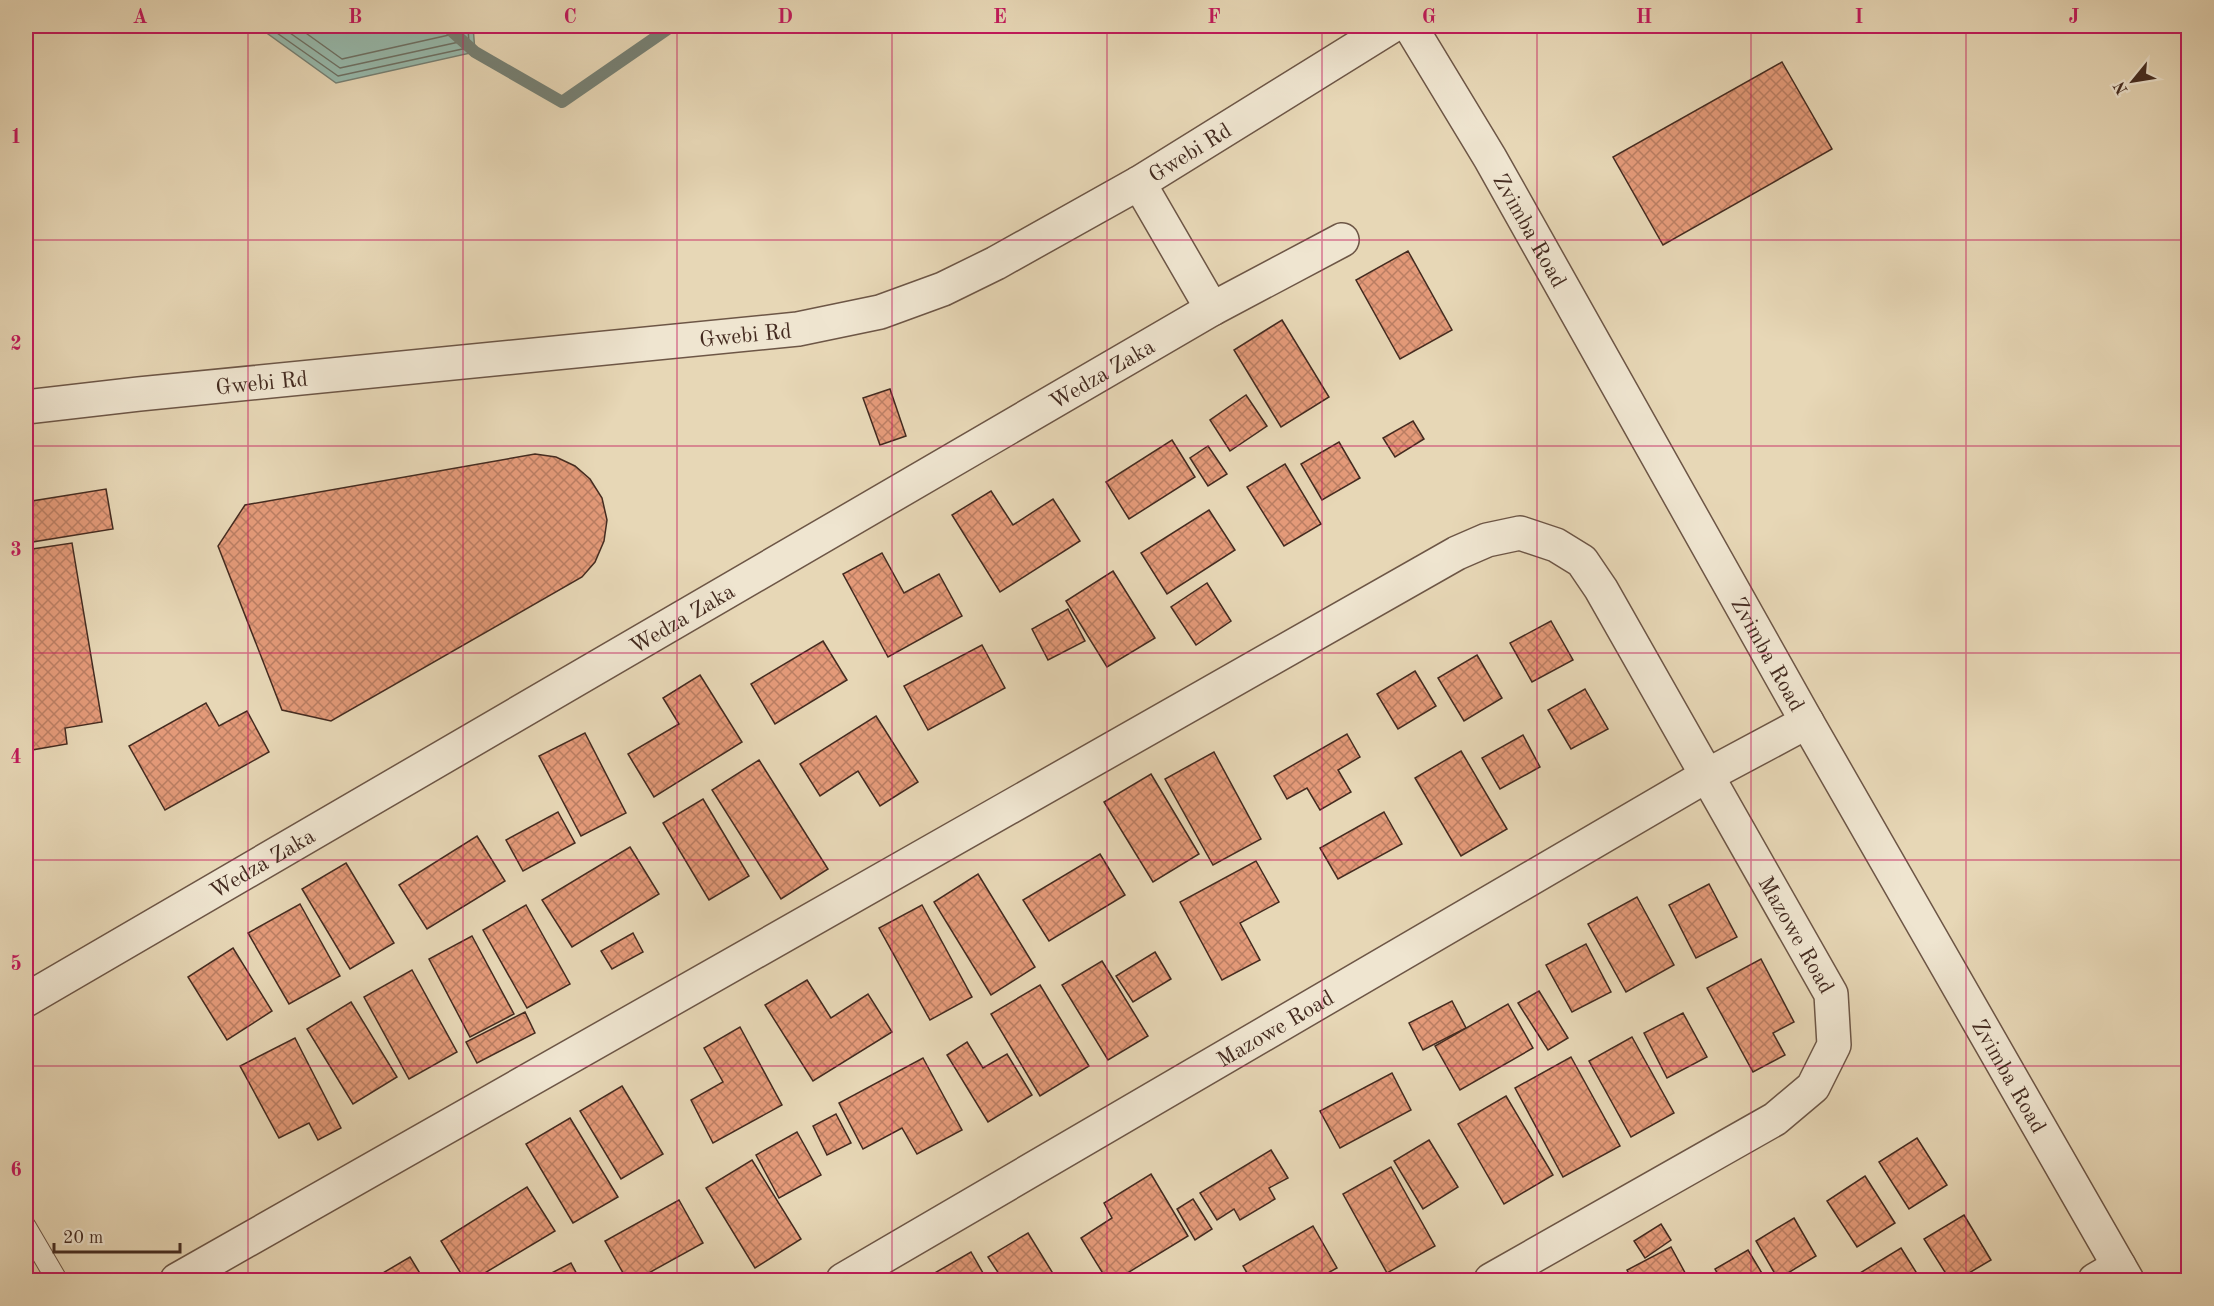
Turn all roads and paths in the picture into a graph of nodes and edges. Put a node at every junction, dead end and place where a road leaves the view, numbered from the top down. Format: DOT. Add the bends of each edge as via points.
graph roads {
  1 [pos="1392,26"];
  2 [pos="1410,26"];
  3 [pos="1139,183"];
  4 [pos="1342,240"];
  5 [pos="1212,309"];
  6 [pos="26,407"];
  7 [pos="1807,722"];
  8 [pos="1706,776"];
  9 [pos="26,1000"];
  10 [pos="26,1227"];
  11 [pos="2114,1276"];
  12 [pos="57,1281"];
  13 [pos="177,1281"];
  14 [pos="843,1281"];
  15 [pos="1491,1281"];
  1 -- 3 [label="street, Gwebi Rd"];
  2 -- 7 [label="street, Zvimba Road" via="1490,158"];
  3 -- 5 [label="street"];
  3 -- 6 [label="street, Gwebi Rd" via="943,289 880,312 798,329"];
  4 -- 5 [label="street, Wedza Zaka"];
  5 -- 9 [label="street, Wedza Zaka"];
  7 -- 8 [label="street, Mazowe Road"];
  7 -- 11 [label="street, Zvimba Road"];
  8 -- 13 [label="street" via="1582,561 1556,545 1520,533 1487,540 1447,559"];
  8 -- 14 [label="street, Mazowe Road"];
  8 -- 15 [label="street, Mazowe Road" via="1831,994 1833,1045 1813,1088 1775,1119"];
  10 -- 12 [label="lane"];
}
